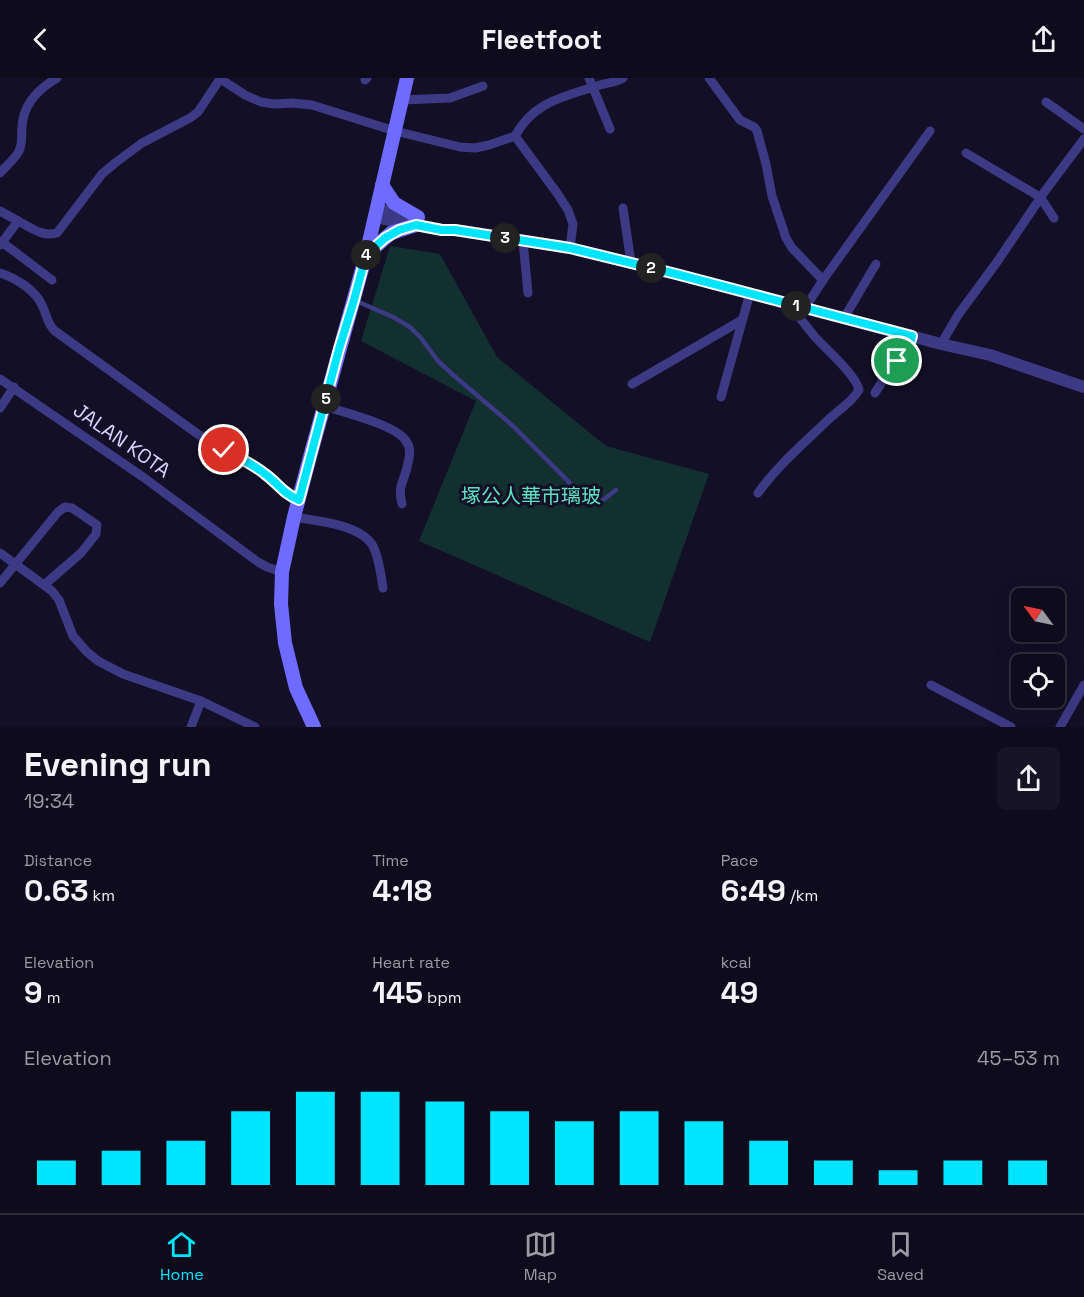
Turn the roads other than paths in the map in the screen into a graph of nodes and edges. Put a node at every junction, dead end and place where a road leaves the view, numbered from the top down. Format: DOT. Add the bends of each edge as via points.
graph roads {
  1 [pos="57,78"];
  2 [pos="219,78"];
  3 [pos="407,78"];
  4 [pos="589,78"];
  5 [pos="622,78"];
  6 [pos="709,78"];
  7 [pos="483,86"];
  8 [pos="593,88"];
  9 [pos="402,100"];
  10 [pos="1046,102"];
  11 [pos="610,129"];
  12 [pos="1084,129"];
  13 [pos="395,131"];
  14 [pos="930,131"];
  15 [pos="515,136"];
  16 [pos="1084,139"];
  17 [pos="966,153"];
  18 [pos="0,173"];
  19 [pos="382,184"];
  20 [pos="1040,198"];
  21 [pos="623,207"];
  22 [pos="0,211"];
  23 [pos="376,213"];
  24 [pos="1054,218"];
  25 [pos="18,221"];
  26 [pos="417,221"];
  27 [pos="523,241"];
  28 [pos="1,244"];
  29 [pos="570,248"];
  30 [pos="366,255"];
  31 [pos="632,263"];
  32 [pos="876,264"];
  33 [pos="0,273"];
  34 [pos="52,280"];
  35 [pos="823,280"];
  36 [pos="528,293"];
  37 [pos="750,293"];
  38 [pos="354,300"];
  39 [pos="788,304"];
  40 [pos="806,308"];
  41 [pos="844,318"];
  42 [pos="742,320"];
  43 [pos="912,336"];
  44 [pos="941,344"];
  45 [pos="0,379"];
  46 [pos="632,384"];
  47 [pos="14,387"];
  48 [pos="1084,387"];
  49 [pos="875,393"];
  50 [pos="721,397"];
  51 [pos="324,406"];
  52 [pos="0,408"];
  53 [pos="616,490"];
  54 [pos="758,493"];
  55 [pos="299,500"];
  56 [pos="402,504"];
  57 [pos="294,517"];
  58 [pos="0,553"];
  59 [pos="15,565"];
  60 [pos="282,572"];
  61 [pos="0,583"];
  62 [pos="44,585"];
  63 [pos="383,588"];
  64 [pos="931,685"];
  65 [pos="1084,685"];
  66 [pos="201,701"];
  67 [pos="309,726"];
  68 [pos="191,727"];
  69 [pos="255,727"];
  70 [pos="1011,727"];
  71 [pos="1060,727"];
  1 -- 18 [label="street" via="43,86 30,102 22,119 19,151"];
  2 -- 13 [label="street" via="261,102 312,105"];
  2 -- 25 [label="street" via="198,112 142,143 102,174 57,232 42,234"];
  3 -- 9 [label="main road"];
  4 -- 8 [label="street"];
  5 -- 8 [label="street"];
  6 -- 35 [label="street" via="740,120 758,131 786,238"];
  7 -- 9 [label="street" via="450,98"];
  8 -- 11 [label="street"];
  8 -- 15 [label="street" via="542,106 530,114"];
  9 -- 13 [label="main road"];
  10 -- 12 [label="street"];
  13 -- 15 [label="street" via="475,148"];
  13 -- 19 [label="main road"];
  14 -- 35 [label="street"];
  15 -- 29 [label="street" via="568,210 573,224"];
  16 -- 20 [label="street"];
  17 -- 20 [label="street"];
  19 -- 23 [label="main road"];
  19 -- 26 [label="main road" via="394,203"];
  20 -- 24 [label="street"];
  20 -- 44 [label="street"];
  21 -- 31 [label="street"];
  22 -- 25 [label="street"];
  23 -- 26 [label="street"];
  23 -- 30 [label="main road"];
  25 -- 28 [label="street"];
  26 -- 27 [label="street"];
  26 -- 30 [label="main road" via="391,233"];
  27 -- 29 [label="street"];
  27 -- 36 [label="street"];
  28 -- 34 [label="street"];
  29 -- 31 [label="street"];
  30 -- 38 [label="main road"];
  31 -- 37 [label="street"];
  32 -- 41 [label="street"];
  33 -- 55 [label="street" via="35,295 55,332 199,435 261,470 287,495"];
  35 -- 40 [label="street"];
  37 -- 39 [label="street"];
  37 -- 42 [label="street"];
  38 -- 51 [label="main road"];
  38 -- 53 [label="lane" via="410,327 452,375 512,425 582,498 603,500"];
  39 -- 40 [label="street"];
  39 -- 54 [label="street" via="859,390 784,461"];
  40 -- 41 [label="street"];
  41 -- 43 [label="street"];
  42 -- 46 [label="street"];
  42 -- 50 [label="street"];
  43 -- 44 [label="street"];
  43 -- 49 [label="street" via="908,351 894,363"];
  44 -- 48 [label="street" via="990,355"];
  45 -- 47 [label="street, JALAN KOTA"];
  47 -- 52 [label="street"];
  47 -- 60 [label="street, JALAN KOTA" via="249,556"];
  51 -- 55 [label="main road"];
  51 -- 56 [label="street" via="366,419 408,442 408,464 400,487"];
  55 -- 57 [label="main road"];
  57 -- 60 [label="main road"];
  57 -- 63 [label="street" via="340,525 369,541 376,553"];
  58 -- 59 [label="street"];
  59 -- 61 [label="street"];
  59 -- 62 [label="street"];
  59 -- 62 [label="street" via="65,507 97,525 96,534 81,553"];
  60 -- 67 [label="main road" via="285,643"];
  62 -- 66 [label="street" via="60,600 73,636 98,661 123,674"];
  64 -- 70 [label="street"];
  65 -- 71 [label="street"];
  66 -- 68 [label="street"];
  66 -- 69 [label="street"];
}
